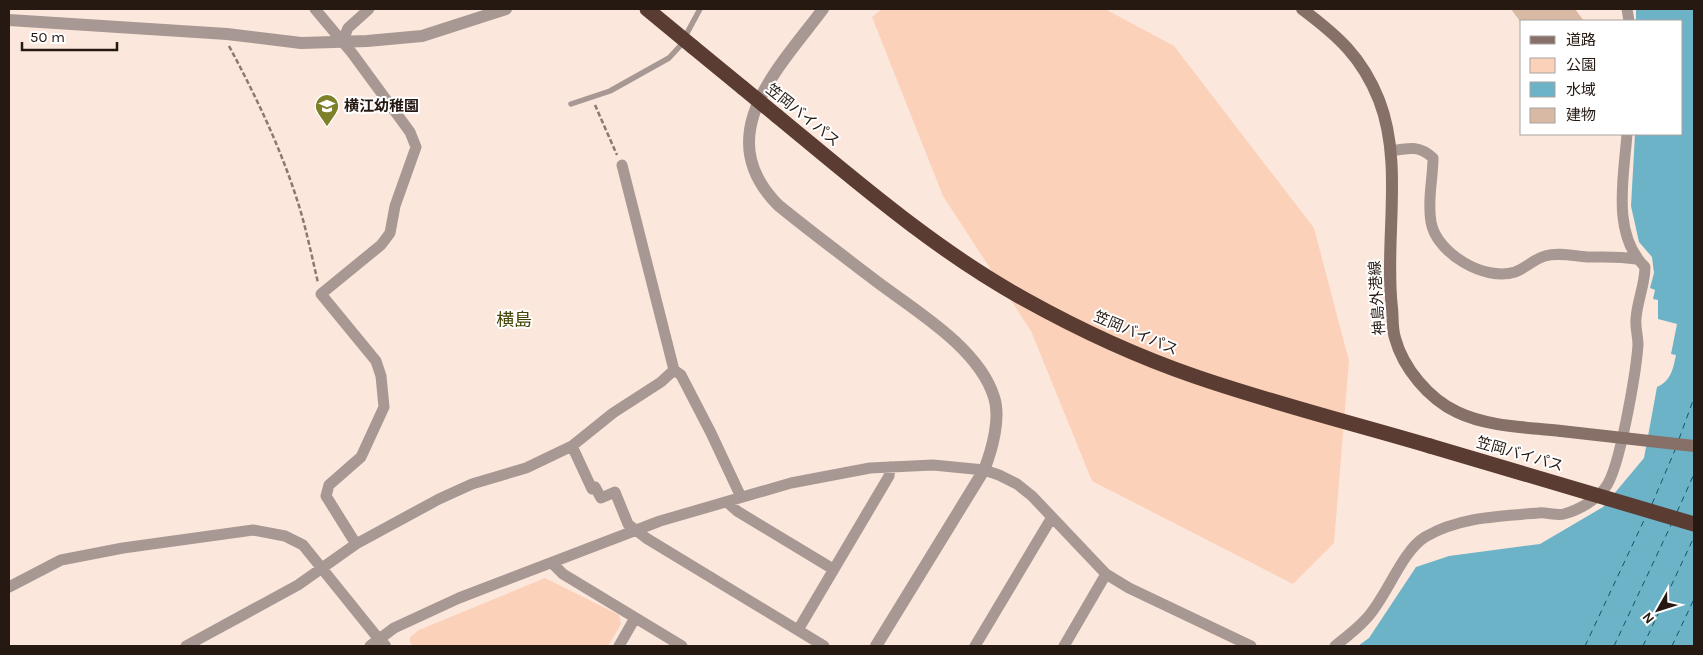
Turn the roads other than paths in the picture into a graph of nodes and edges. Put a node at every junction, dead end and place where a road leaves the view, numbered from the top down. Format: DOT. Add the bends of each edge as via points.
graph roads {
  1 [pos="316,9"];
  2 [pos="369,9"];
  3 [pos="506,9"];
  4 [pos="647,9"];
  5 [pos="700,9"];
  6 [pos="823,9"];
  7 [pos="1302,9"];
  8 [pos="9,20"];
  9 [pos="342,42"];
  10 [pos="571,104"];
  11 [pos="1627,135"];
  12 [pos="1391,150"];
  13 [pos="622,165"];
  14 [pos="1636,259"];
  15 [pos="674,370"];
  16 [pos="572,446"];
  17 [pos="1694,446"];
  18 [pos="890,467"];
  19 [pos="984,470"];
  20 [pos="741,497"];
  21 [pos="727,502"];
  22 [pos="1052,517"];
  23 [pos="1694,524"];
  24 [pos="636,530"];
  25 [pos="356,544"];
  26 [pos="552,563"];
  27 [pos="323,569"];
  28 [pos="833,569"];
  29 [pos="1106,574"];
  30 [pos="9,587"];
  31 [pos="635,618"];
  32 [pos="798,630"];
  33 [pos="378,644"];
  34 [pos="186,646"];
  35 [pos="619,646"];
  36 [pos="682,646"];
  37 [pos="824,646"];
  38 [pos="876,646"];
  39 [pos="975,646"];
  40 [pos="1064,646"];
  41 [pos="1251,646"];
  42 [pos="1335,646"];
  1 -- 9 [label="street"];
  2 -- 9 [label="street" via="348,28"];
  3 -- 9 [label="street" via="422,36"];
  4 -- 23 [label="highway, 笠岡バイパス, bridge" via="874,196 946,249 1025,300 1081,329 1135,354 1195,376"];
  5 -- 10 [label="lane" via="680,46 669,58 592,99"];
  6 -- 19 [label="street" via="758,100 750,126 748,149 755,174 765,192 778,205 950,336 986,375 995,398 996,419"];
  7 -- 12 [label="main road, 神島外港線" via="1331,30 1359,60 1379,102"];
  8 -- 9 [label="street" via="227,34 301,43"];
  9 -- 25 [label="street" via="410,132 416,147 395,206 390,233 381,245 321,294 376,362 384,395 384,407 361,457 329,485 326,496"];
  11 -- 14 [label="street" via="1622,208"];
  12 -- 14 [label="street" via="1415,146 1433,158 1429,204 1431,225 1458,259 1474,268 1494,274 1514,272 1546,255 1560,254"];
  12 -- 17 [label="main road, 神島外港線, bridge" via="1390,293 1395,338 1406,364 1437,399 1456,412 1488,422"];
  13 -- 15 [label="street"];
  14 -- 42 [label="street" via="1645,267 1636,319 1636,361 1618,456 1606,487 1585,505 1562,514 1541,512 1486,518 1452,525 1424,537 1412,548 1384,596 1366,619"];
  15 -- 16 [label="street"];
  15 -- 20 [label="street" via="681,376 707,425"];
  16 -- 24 [label="street" via="592,489 595,487 601,498 615,492 628,524"];
  16 -- 25 [label="street" via="526,468 472,484"];
  18 -- 19 [label="street"];
  18 -- 20 [label="street" via="870,468"];
  18 -- 28 [label="street" via="889,476"];
  19 -- 22 [label="street" via="1017,484"];
  19 -- 38 [label="street"];
  20 -- 21 [label="street"];
  21 -- 24 [label="street"];
  21 -- 28 [label="street"];
  22 -- 29 [label="street"];
  22 -- 39 [label="street"];
  24 -- 26 [label="street"];
  24 -- 32 [label="street"];
  25 -- 27 [label="street"];
  26 -- 31 [label="street" via="563,574"];
  26 -- 33 [label="street" via="459,598 394,628"];
  27 -- 30 [label="street" via="303,545 285,536 253,530 61,560"];
  27 -- 33 [label="street"];
  27 -- 34 [label="street" via="298,586"];
  28 -- 32 [label="street"];
  29 -- 40 [label="street"];
  29 -- 41 [label="street"];
  31 -- 35 [label="street"];
  31 -- 36 [label="street"];
  32 -- 37 [label="street"];
}
